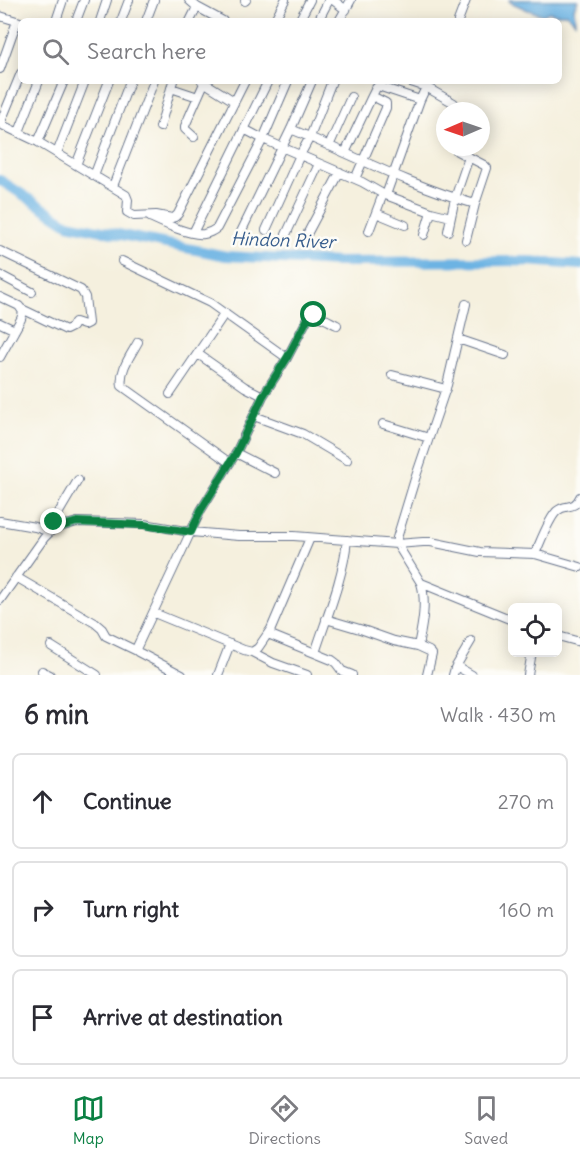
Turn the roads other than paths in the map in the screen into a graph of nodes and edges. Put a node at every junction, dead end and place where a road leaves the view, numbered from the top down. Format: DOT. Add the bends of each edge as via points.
graph roads {
  1 [pos="63,0"];
  2 [pos="84,0"];
  3 [pos="107,0"];
  4 [pos="129,0"];
  5 [pos="154,0"];
  6 [pos="189,0"];
  7 [pos="285,0"];
  8 [pos="310,0"];
  9 [pos="331,0"];
  10 [pos="351,0"];
  11 [pos="466,0"];
  12 [pos="197,7"];
  13 [pos="346,10"];
  14 [pos="0,16"];
  15 [pos="58,18"];
  16 [pos="77,18"];
  17 [pos="101,18"];
  18 [pos="122,18"];
  19 [pos="147,18"];
  20 [pos="192,18"];
  21 [pos="213,18"];
  22 [pos="276,18"];
  23 [pos="301,18"];
  24 [pos="320,18"];
  25 [pos="341,18"];
  26 [pos="459,18"];
  27 [pos="18,21"];
  28 [pos="18,24"];
  29 [pos="0,69"];
  30 [pos="18,80"];
  31 [pos="38,84"];
  32 [pos="63,84"];
  33 [pos="84,84"];
  34 [pos="108,84"];
  35 [pos="129,84"];
  36 [pos="152,84"];
  37 [pos="172,84"];
  38 [pos="203,84"];
  39 [pos="208,84"];
  40 [pos="243,84"];
  41 [pos="266,84"];
  42 [pos="287,84"];
  43 [pos="311,84"];
  44 [pos="331,84"];
  45 [pos="428,84"];
  46 [pos="372,96"];
  47 [pos="198,97"];
  48 [pos="351,97"];
  49 [pos="420,100"];
  50 [pos="234,101"];
  51 [pos="453,102"];
  52 [pos="160,127"];
  53 [pos="244,129"];
  54 [pos="291,129"];
  55 [pos="19,132"];
  56 [pos="194,137"];
  57 [pos="310,137"];
  58 [pos="263,139"];
  59 [pos="38,142"];
  60 [pos="329,146"];
  61 [pos="282,147"];
  62 [pos="57,153"];
  63 [pos="345,153"];
  64 [pos="300,155"];
  65 [pos="469,157"];
  66 [pos="362,160"];
  67 [pos="319,164"];
  68 [pos="75,165"];
  69 [pos="340,172"];
  70 [pos="394,174"];
  71 [pos="94,176"];
  72 [pos="355,179"];
  73 [pos="113,186"];
  74 [pos="385,194"];
  75 [pos="455,198"];
  76 [pos="475,204"];
  77 [pos="431,212"];
  78 [pos="376,213"];
  79 [pos="146,216"];
  80 [pos="451,217"];
  81 [pos="405,225"];
  82 [pos="266,230"];
  83 [pos="369,231"];
  84 [pos="448,231"];
  85 [pos="241,232"];
  86 [pos="193,233"];
  87 [pos="424,235"];
  88 [pos="305,238"];
  89 [pos="466,240"];
  90 [pos="283,241"];
  91 [pos="0,250"];
  92 [pos="122,261"];
  93 [pos="0,275"];
  94 [pos="32,292"];
  95 [pos="0,297"];
  96 [pos="466,304"];
  97 [pos="22,309"];
  98 [pos="225,313"];
  99 [pos="0,323"];
  100 [pos="337,325"];
  101 [pos="15,330"];
  102 [pos="458,339"];
  103 [pos="138,342"];
  104 [pos="2,348"];
  105 [pos="198,354"];
  106 [pos="504,355"];
  107 [pos="0,357"];
  108 [pos="287,358"];
  109 [pos="392,375"];
  110 [pos="446,389"];
  111 [pos="170,394"];
  112 [pos="263,396"];
  113 [pos="254,416"];
  114 [pos="383,424"];
  115 [pos="429,438"];
  116 [pos="236,453"];
  117 [pos="346,460"];
  118 [pos="230,463"];
  119 [pos="275,473"];
  120 [pos="78,480"];
  121 [pos="580,497"];
  122 [pos="0,521"];
  123 [pos="51,530"];
  124 [pos="191,532"];
  125 [pos="310,538"];
  126 [pos="346,540"];
  127 [pos="397,544"];
  128 [pos="535,554"];
  129 [pos="580,567"];
  130 [pos="16,577"];
  131 [pos="421,583"];
  132 [pos="0,600"];
  133 [pos="154,613"];
  134 [pos="508,618"];
  135 [pos="326,619"];
  136 [pos="268,634"];
  137 [pos="562,637"];
  138 [pos="471,641"];
  139 [pos="580,642"];
  140 [pos="230,644"];
  141 [pos="51,646"];
  142 [pos="418,646"];
  143 [pos="137,651"];
  144 [pos="252,652"];
  145 [pos="315,653"];
  146 [pos="531,657"];
  147 [pos="456,666"];
  148 [pos="97,675"];
  149 [pos="182,675"];
  150 [pos="218,675"];
  151 [pos="307,675"];
  152 [pos="352,675"];
  153 [pos="427,675"];
  154 [pos="453,675"];
  155 [pos="472,675"];
  156 [pos="528,675"];
  1 -- 15 [label="street"];
  2 -- 16 [label="street"];
  3 -- 17 [label="street"];
  4 -- 18 [label="street"];
  5 -- 19 [label="street"];
  6 -- 12 [label="street"];
  7 -- 22 [label="street"];
  8 -- 23 [label="street"];
  9 -- 13 [label="street"];
  9 -- 24 [label="street"];
  10 -- 13 [label="street"];
  11 -- 26 [label="street"];
  12 -- 20 [label="street"];
  12 -- 21 [label="street"];
  13 -- 25 [label="street"];
  14 -- 27 [label="street"];
  28 -- 29 [label="street"];
  30 -- 55 [label="street" via="1,122"];
  31 -- 55 [label="street"];
  32 -- 59 [label="street"];
  33 -- 62 [label="street"];
  34 -- 68 [label="street"];
  35 -- 71 [label="street"];
  36 -- 73 [label="street"];
  37 -- 47 [label="street"];
  37 -- 52 [label="street"];
  38 -- 47 [label="street"];
  39 -- 50 [label="street"];
  40 -- 50 [label="street"];
  41 -- 53 [label="street"];
  42 -- 58 [label="street"];
  43 -- 54 [label="street"];
  44 -- 57 [label="street"];
  45 -- 49 [label="street"];
  45 -- 51 [label="street"];
  46 -- 49 [label="street" via="375,88 382,86"];
  46 -- 63 [label="street"];
  46 -- 66 [label="street" via="386,105"];
  47 -- 56 [label="street" via="185,126"];
  48 -- 60 [label="street"];
  49 -- 70 [label="street"];
  50 -- 79 [label="street" via="178,214 172,218"];
  53 -- 58 [label="street"];
  53 -- 86 [label="street"];
  54 -- 57 [label="street"];
  54 -- 61 [label="street"];
  55 -- 59 [label="street"];
  57 -- 60 [label="street"];
  57 -- 64 [label="street"];
  58 -- 61 [label="street"];
  58 -- 86 [label="street" via="217,228 208,233"];
  59 -- 62 [label="street"];
  60 -- 63 [label="street"];
  61 -- 64 [label="street"];
  61 -- 85 [label="street"];
  62 -- 68 [label="street"];
  63 -- 66 [label="street"];
  64 -- 67 [label="street"];
  64 -- 82 [label="street"];
  65 -- 75 [label="street"];
  65 -- 76 [label="street" via="487,168"];
  66 -- 70 [label="street"];
  66 -- 72 [label="street"];
  67 -- 69 [label="street"];
  67 -- 90 [label="street"];
  68 -- 71 [label="street"];
  69 -- 72 [label="street"];
  69 -- 88 [label="street"];
  70 -- 74 [label="street"];
  70 -- 75 [label="street"];
  71 -- 73 [label="street"];
  72 -- 74 [label="street"];
  73 -- 79 [label="street" via="126,195 127,212"];
  74 -- 77 [label="street"];
  74 -- 78 [label="street"];
  75 -- 76 [label="street"];
  75 -- 80 [label="street"];
  76 -- 89 [label="street"];
  77 -- 80 [label="street"];
  77 -- 87 [label="street"];
  78 -- 81 [label="street"];
  78 -- 83 [label="street"];
  79 -- 86 [label="street"];
  80 -- 84 [label="street"];
  91 -- 97 [label="street" via="81,290 88,323 75,322 66,330"];
  92 -- 98 [label="street"];
  93 -- 94 [label="street"];
  95 -- 97 [label="street"];
  96 -- 102 [label="street"];
  97 -- 101 [label="street"];
  98 -- 105 [label="street"];
  98 -- 108 [label="street"];
  99 -- 101 [label="street"];
  100 -- 108 [label="street" via="310,315"];
  101 -- 104 [label="street"];
  102 -- 106 [label="street"];
  102 -- 110 [label="street"];
  103 -- 118 [label="street" via="124,368 122,386"];
  104 -- 107 [label="street"];
  105 -- 111 [label="street"];
  105 -- 112 [label="street"];
  108 -- 112 [label="street"];
  109 -- 110 [label="street"];
  110 -- 115 [label="street"];
  112 -- 113 [label="street"];
  113 -- 116 [label="street"];
  113 -- 117 [label="street" via="303,434"];
  114 -- 115 [label="street"];
  115 -- 127 [label="street"];
  116 -- 118 [label="street"];
  116 -- 119 [label="street"];
  118 -- 124 [label="street"];
  120 -- 123 [label="street"];
  121 -- 128 [label="street" via="575,504 557,510"];
  122 -- 123 [label="street"];
  123 -- 124 [label="street" via="77,522"];
  123 -- 130 [label="street"];
  124 -- 125 [label="street"];
  124 -- 133 [label="street"];
  125 -- 126 [label="street"];
  125 -- 136 [label="street"];
  126 -- 127 [label="street"];
  126 -- 135 [label="street" via="341,573"];
  127 -- 128 [label="street" via="423,542 480,552"];
  127 -- 131 [label="street"];
  128 -- 129 [label="street"];
  130 -- 132 [label="street"];
  130 -- 143 [label="street" via="95,623 106,636"];
  131 -- 134 [label="street"];
  131 -- 142 [label="street"];
  133 -- 140 [label="street"];
  133 -- 143 [label="street"];
  135 -- 142 [label="street"];
  135 -- 145 [label="street"];
  136 -- 144 [label="street"];
  136 -- 145 [label="street"];
  137 -- 139 [label="street"];
  138 -- 147 [label="street"];
  140 -- 144 [label="street"];
  140 -- 150 [label="street"];
  141 -- 148 [label="street"];
  142 -- 153 [label="street" via="432,654"];
  143 -- 149 [label="street"];
  144 -- 151 [label="street"];
  145 -- 152 [label="street"];
  146 -- 156 [label="street"];
  147 -- 154 [label="street"];
  147 -- 155 [label="street"];
}
